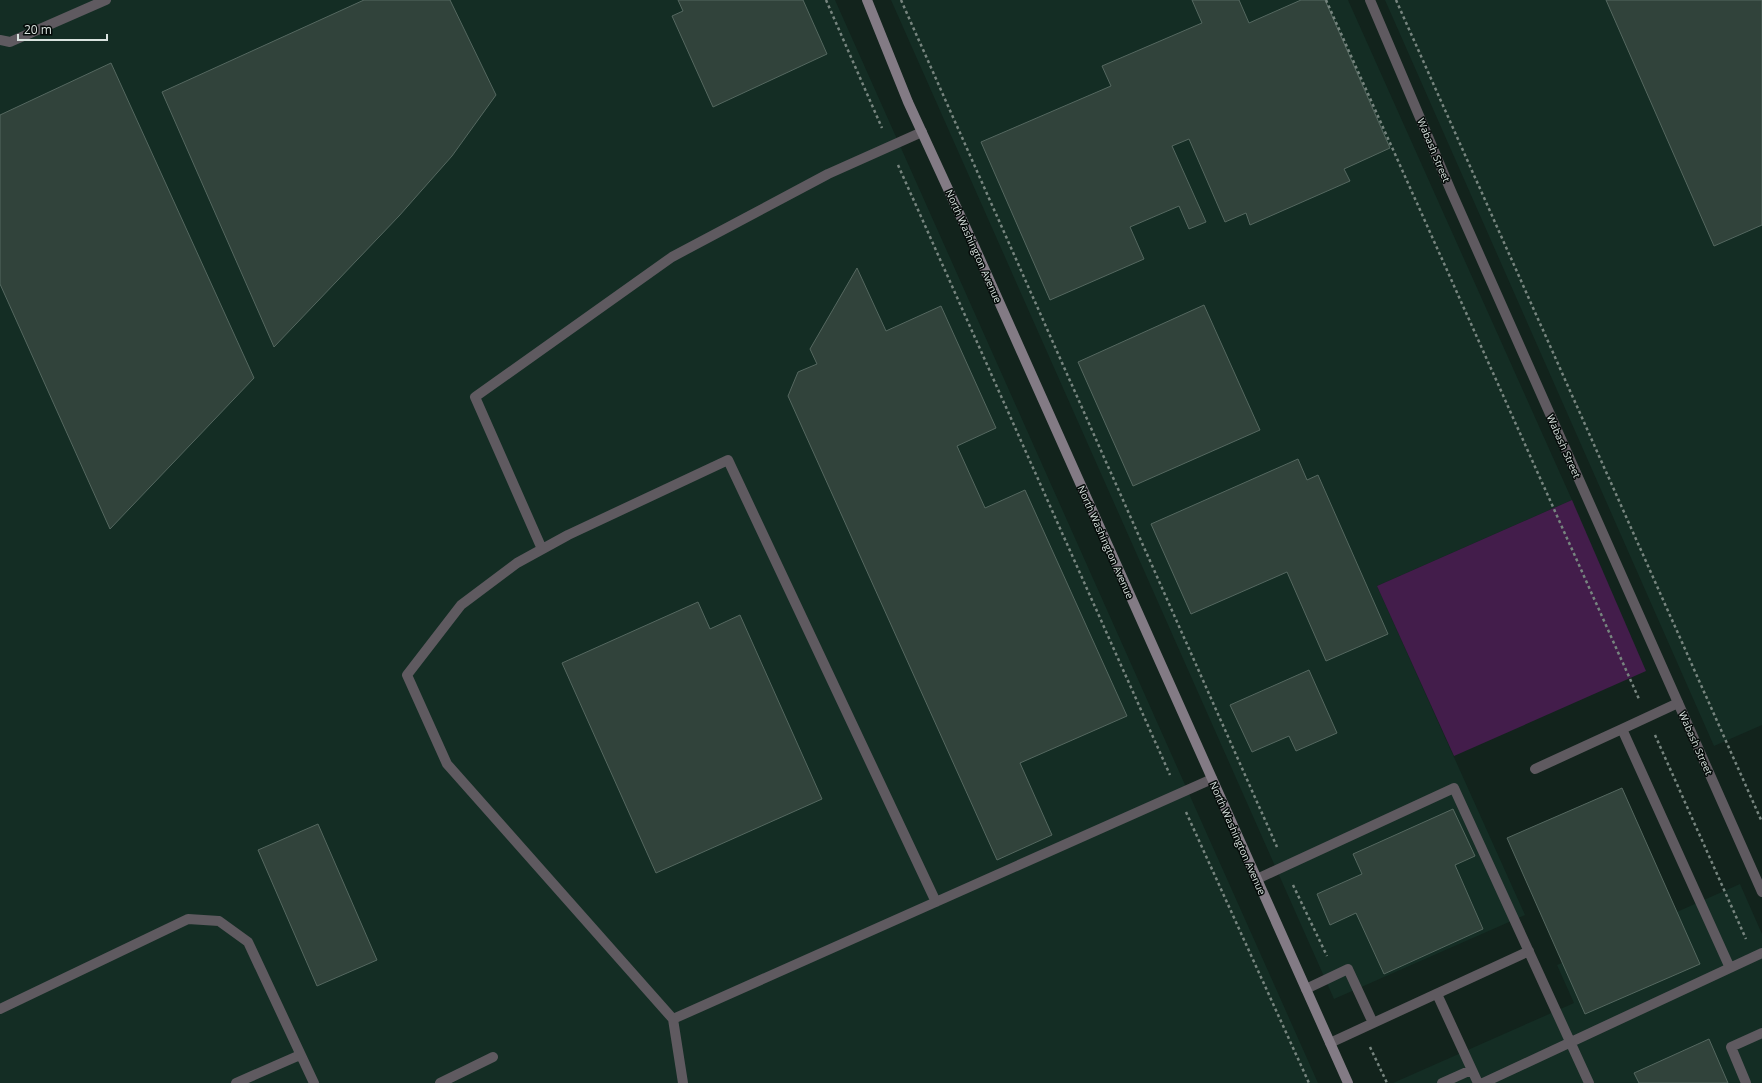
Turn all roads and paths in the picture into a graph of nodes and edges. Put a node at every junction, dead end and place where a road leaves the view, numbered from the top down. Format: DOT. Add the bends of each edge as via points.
graph roads {
  1 [pos="106,0"];
  2 [pos="826,0"];
  3 [pos="867,0"];
  4 [pos="901,0"];
  5 [pos="1326,0"];
  6 [pos="1370,0"];
  7 [pos="1396,0"];
  8 [pos="0,40"];
  9 [pos="922,132"];
  10 [pos="890,146"];
  11 [pos="542,549"];
  12 [pos="1678,703"];
  13 [pos="1647,717"];
  14 [pos="1622,729"];
  15 [pos="1535,769"];
  16 [pos="1212,779"];
  17 [pos="1178,794"];
  18 [pos="1762,822"];
  19 [pos="1285,866"];
  20 [pos="1257,879"];
  21 [pos="1762,892"];
  22 [pos="936,902"];
  23 [pos="1528,951"];
  24 [pos="1758,954"];
  25 [pos="1730,968"];
  26 [pos="1336,975"];
  27 [pos="1306,989"];
  28 [pos="1436,994"];
  29 [pos="0,1009"];
  30 [pos="673,1019"];
  31 [pos="1373,1023"];
  32 [pos="1361,1029"];
  33 [pos="1762,1033"];
  34 [pos="1330,1043"];
  35 [pos="1571,1043"];
  36 [pos="300,1055"];
  37 [pos="493,1057"];
  38 [pos="1471,1070"];
  39 [pos="236,1083"];
  40 [pos="314,1083"];
  41 [pos="440,1083"];
  42 [pos="683,1083"];
  43 [pos="1309,1083"];
  44 [pos="1348,1083"];
  45 [pos="1387,1083"];
  46 [pos="1442,1083"];
  47 [pos="1478,1083"];
  48 [pos="1482,1083"];
  49 [pos="1589,1083"];
  50 [pos="1746,1083"];
  1 -- 8 [label="street" via="10,42"];
  2 -- 10 [label="path"];
  3 -- 9 [label="street, North Washington Avenue"];
  4 -- 19 [label="path"];
  5 -- 13 [label="path"];
  6 -- 12 [label="street, Wabash Street" via="1451,191"];
  7 -- 18 [label="path"];
  9 -- 10 [label="street"];
  9 -- 16 [label="street, North Washington Avenue"];
  10 -- 11 [label="street" via="828,174 672,257 475,398"];
  10 -- 17 [label="path"];
  11 -- 22 [label="street" via="728,460"];
  11 -- 30 [label="street" via="517,563 461,605 407,675 447,764"];
  12 -- 13 [label="street"];
  12 -- 21 [label="street, Wabash Street"];
  13 -- 14 [label="street"];
  13 -- 24 [label="path"];
  14 -- 15 [label="street"];
  14 -- 25 [label="street"];
  16 -- 17 [label="street"];
  16 -- 20 [label="street, North Washington Avenue"];
  17 -- 22 [label="street"];
  17 -- 43 [label="path"];
  19 -- 20 [label="street"];
  19 -- 23 [label="street" via="1454,788"];
  19 -- 26 [label="path"];
  20 -- 27 [label="street, North Washington Avenue"];
  22 -- 30 [label="street"];
  23 -- 28 [label="street"];
  23 -- 35 [label="street"];
  24 -- 25 [label="street"];
  25 -- 35 [label="street"];
  26 -- 27 [label="street"];
  26 -- 31 [label="street" via="1348,969"];
  27 -- 34 [label="street, North Washington Avenue"];
  28 -- 31 [label="street"];
  28 -- 38 [label="street"];
  29 -- 36 [label="street" via="188,919 219,921 248,942"];
  30 -- 42 [label="street"];
  31 -- 32 [label="street"];
  32 -- 34 [label="street"];
  32 -- 45 [label="path"];
  33 -- 50 [label="street" via="1731,1047"];
  34 -- 44 [label="street, North Washington Avenue"];
  35 -- 48 [label="street"];
  35 -- 49 [label="street"];
  36 -- 39 [label="street"];
  36 -- 40 [label="street"];
  37 -- 41 [label="street"];
  38 -- 46 [label="street"];
  38 -- 47 [label="street"];
}
